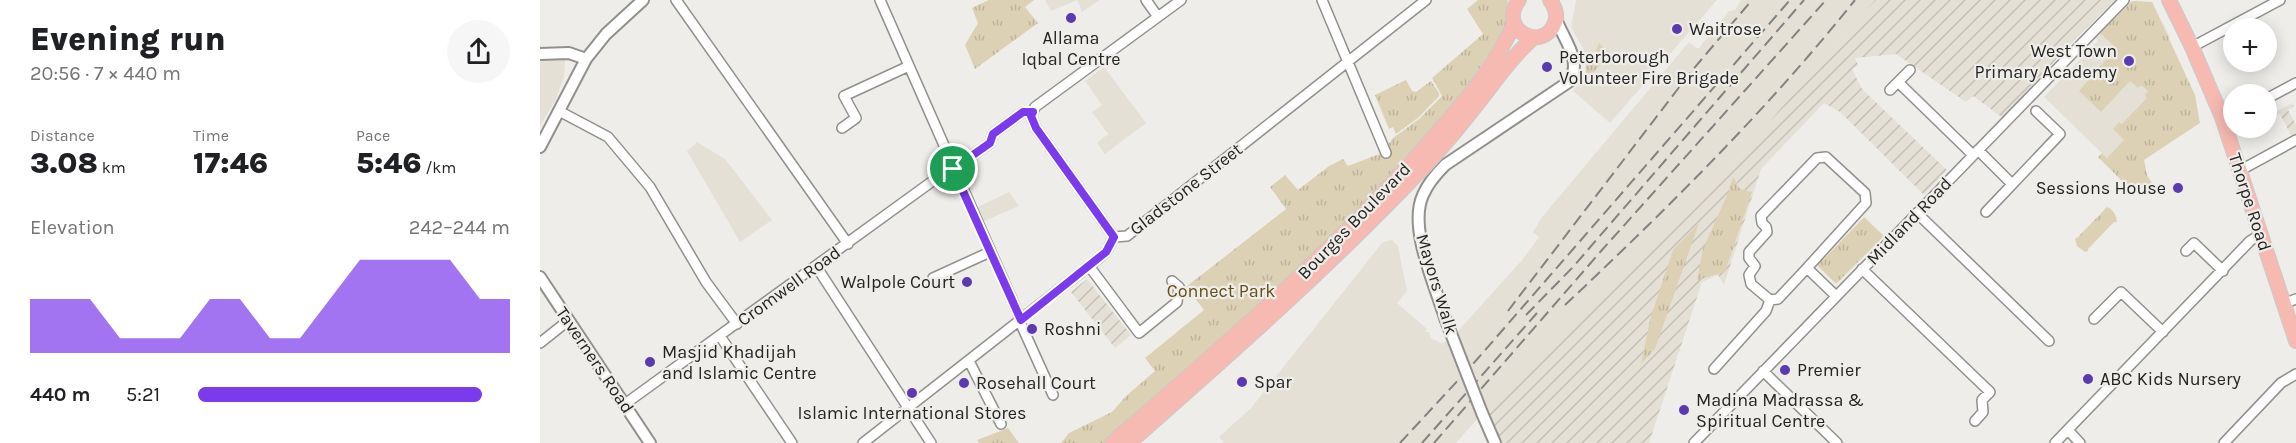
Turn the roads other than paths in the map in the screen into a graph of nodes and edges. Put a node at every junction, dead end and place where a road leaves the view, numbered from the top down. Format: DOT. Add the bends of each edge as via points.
graph roads {
  1 [pos="643,0"];
  2 [pos="676,0"];
  3 [pos="880,0"];
  4 [pos="1146,0"];
  5 [pos="1182,0"];
  6 [pos="1322,0"];
  7 [pos="1426,0"];
  8 [pos="2124,0"];
  9 [pos="2169,0"];
  10 [pos="2280,0"];
  11 [pos="1516,2"];
  12 [pos="1555,7"];
  13 [pos="1158,17"];
  14 [pos="1514,23"];
  15 [pos="1540,36"];
  16 [pos="2192,47"];
  17 [pos="1571,50"];
  18 [pos="540,54"];
  19 [pos="586,58"];
  20 [pos="1348,60"];
  21 [pos="909,66"];
  22 [pos="1910,70"];
  23 [pos="1898,82"];
  24 [pos="2296,83"];
  25 [pos="1890,90"];
  26 [pos="2277,93"];
  27 [pos="559,111"];
  28 [pos="2036,111"];
  29 [pos="1033,112"];
  30 [pos="842,128"];
  31 [pos="2296,140"];
  32 [pos="540,147"];
  33 [pos="1386,153"];
  34 [pos="1976,153"];
  35 [pos="953,168"];
  36 [pos="2239,171"];
  37 [pos="2012,184"];
  38 [pos="1986,212"];
  39 [pos="1917,213"];
  40 [pos="2261,234"];
  41 [pos="2202,235"];
  42 [pos="1114,237"];
  43 [pos="2194,243"];
  44 [pos="848,244"];
  45 [pos="2186,251"];
  46 [pos="990,252"];
  47 [pos="816,266"];
  48 [pos="1089,266"];
  49 [pos="1807,268"];
  50 [pos="1862,269"];
  51 [pos="2223,271"];
  52 [pos="540,277"];
  53 [pos="933,278"];
  54 [pos="1172,281"];
  55 [pos="1836,296"];
  56 [pos="1770,300"];
  57 [pos="2290,302"];
  58 [pos="569,320"];
  59 [pos="2094,320"];
  60 [pos="1020,321"];
  61 [pos="737,324"];
  62 [pos="2163,332"];
  63 [pos="720,336"];
  64 [pos="2049,340"];
  65 [pos="2296,341"];
  66 [pos="540,343"];
  67 [pos="1714,351"];
  68 [pos="1723,359"];
  69 [pos="969,361"];
  70 [pos="1714,369"];
  71 [pos="1763,371"];
  72 [pos="2296,374"];
  73 [pos="1053,395"];
  74 [pos="625,404"];
  75 [pos="908,408"];
  76 [pos="1975,421"];
  77 [pos="1001,424"];
  78 [pos="2068,430"];
  79 [pos="650,443"];
  80 [pos="792,443"];
  81 [pos="863,443"];
  82 [pos="931,443"];
  83 [pos="1112,443"];
  84 [pos="1129,443"];
  85 [pos="1495,443"];
  86 [pos="1694,443"];
  87 [pos="1837,443"];
  88 [pos="2055,443"];
  89 [pos="2080,443"];
  90 [pos="2224,443"];
  1 -- 19 [label="street"];
  2 -- 44 [label="street"];
  3 -- 21 [label="street"];
  4 -- 13 [label="street"];
  5 -- 13 [label="street, Cromwell Road"];
  6 -- 20 [label="street"];
  7 -- 20 [label="street, Gladstone Street"];
  8 -- 34 [label="street, Midland Road" via="2098,36"];
  9 -- 16 [label="main road, Thorpe Road"];
  10 -- 16 [label="street"];
  11 -- 14 [label="main road"];
  12 -- 15 [label="main road, Bourges Boulevard" via="1551,30"];
  12 -- 17 [label="street, Mayors Walk"];
  13 -- 29 [label="street, Cromwell Road"];
  14 -- 15 [label="main road" via="1522,33"];
  14 -- 83 [label="main road, Bourges Boulevard" via="1498,57 1387,189 1276,300"];
  15 -- 17 [label="street"];
  15 -- 84 [label="main road, Bourges Boulevard" via="1508,63 1424,166 1352,242"];
  16 -- 36 [label="main road, Thorpe Road" via="2222,117"];
  17 -- 85 [label="street, Mayors Walk, bridge" via="1575,66 1570,81 1445,165 1422,196 1418,214 1419,231 1445,318"];
  18 -- 19 [label="street" via="569,53"];
  19 -- 27 [label="street"];
  20 -- 33 [label="street" via="1386,141"];
  20 -- 42 [label="street, Gladstone Street" via="1127,236"];
  21 -- 30 [label="street" via="844,96 856,118"];
  21 -- 35 [label="street"];
  22 -- 23 [label="street"];
  23 -- 25 [label="street"];
  23 -- 34 [label="street"];
  24 -- 26 [label="street"];
  27 -- 32 [label="street"];
  27 -- 61 [label="street" via="608,136 651,187 706,282"];
  28 -- 37 [label="street" via="2060,134"];
  29 -- 35 [label="street, Cromwell Road" via="1023,112 993,134 990,143"];
  29 -- 42 [label="street" via="1036,128"];
  31 -- 36 [label="street"];
  34 -- 37 [label="street"];
  34 -- 39 [label="street, Midland Road"];
  35 -- 44 [label="street, Cromwell Road"];
  35 -- 46 [label="street"];
  36 -- 40 [label="main road, Thorpe Road"];
  37 -- 38 [label="street"];
  39 -- 50 [label="street, Midland Road"];
  39 -- 64 [label="street"];
  40 -- 51 [label="street"];
  40 -- 57 [label="main road, Thorpe Road"];
  41 -- 43 [label="street"];
  42 -- 48 [label="street, Gladstone Street" via="1106,252"];
  43 -- 45 [label="street"];
  43 -- 51 [label="street"];
  44 -- 47 [label="street, Cromwell Road"];
  46 -- 53 [label="street"];
  46 -- 60 [label="street"];
  47 -- 61 [label="street, Cromwell Road"];
  47 -- 75 [label="street"];
  48 -- 54 [label="street" via="1135,336 1177,302 1179,287"];
  48 -- 60 [label="street, Gladstone Street"];
  49 -- 55 [label="street"];
  49 -- 56 [label="street" via="1778,299"];
  49 -- 56 [label="street" via="1866,203 1865,193 1826,157 1817,158 1761,216 1767,232 1749,252 1755,266 1749,275 1751,284"];
  50 -- 55 [label="street, Midland Road"];
  50 -- 76 [label="street" via="1990,392 1982,400 1983,412"];
  51 -- 62 [label="street"];
  52 -- 58 [label="street, Taverners Road"];
  55 -- 71 [label="street, Midland Road"];
  56 -- 68 [label="street" via="1766,311"];
  57 -- 65 [label="main road, Thorpe Road"];
  58 -- 66 [label="street"];
  58 -- 74 [label="street, Taverners Road"];
  59 -- 62 [label="street" via="2121,292"];
  60 -- 69 [label="street, Gladstone Street"];
  60 -- 73 [label="street"];
  61 -- 63 [label="street, Cromwell Road"];
  62 -- 78 [label="street"];
  63 -- 74 [label="street, Cromwell Road"];
  63 -- 80 [label="street"];
  67 -- 68 [label="street"];
  68 -- 70 [label="street"];
  69 -- 75 [label="street, Gladstone Street"];
  69 -- 77 [label="street"];
  71 -- 86 [label="street, Midland Road"];
  71 -- 87 [label="street"];
  72 -- 90 [label="street" via="2281,383"];
  74 -- 79 [label="street, Taverners Road"];
  75 -- 81 [label="street, Gladstone Street"];
  75 -- 82 [label="street"];
  78 -- 88 [label="street"];
  78 -- 89 [label="street"];
}
